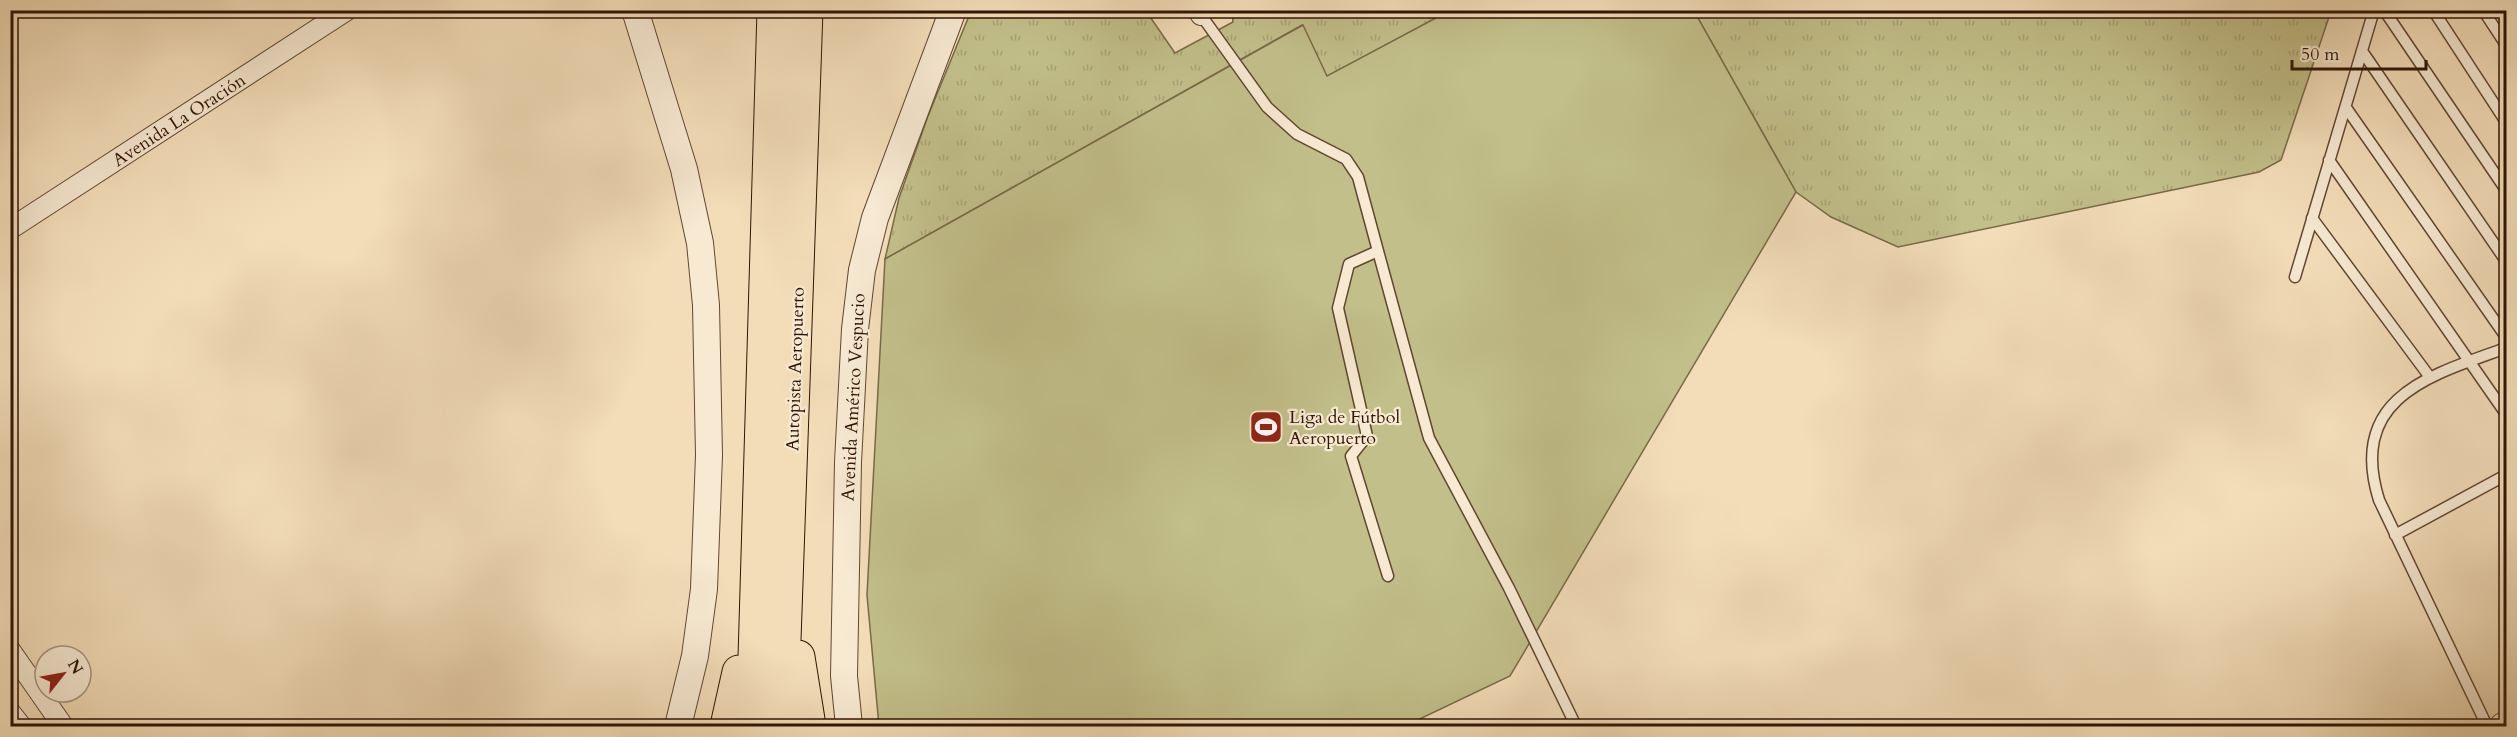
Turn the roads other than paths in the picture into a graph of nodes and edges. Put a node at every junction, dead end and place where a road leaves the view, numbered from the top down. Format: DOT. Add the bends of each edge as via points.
graph roads {
  1 [pos="347,10"];
  2 [pos="635,10"];
  3 [pos="774,10"];
  4 [pos="806,10"];
  5 [pos="953,10"];
  6 [pos="2374,10"];
  7 [pos="2384,10"];
  8 [pos="2433,10"];
  9 [pos="2483,10"];
  10 [pos="1200,12"];
  11 [pos="2506,45"];
  12 [pos="2362,51"];
  13 [pos="2347,109"];
  14 [pos="2506,122"];
  15 [pos="2329,160"];
  16 [pos="2506,190"];
  17 [pos="2312,218"];
  18 [pos="10,229"];
  19 [pos="1378,251"];
  20 [pos="2506,261"];
  21 [pos="2295,277"];
  22 [pos="2506,338"];
  23 [pos="2506,348"];
  24 [pos="2471,361"];
  25 [pos="2429,376"];
  26 [pos="2506,414"];
  27 [pos="2506,475"];
  28 [pos="2395,535"];
  29 [pos="1388,576"];
  30 [pos="771,593"];
  31 [pos="10,650"];
  32 [pos="10,712"];
  33 [pos="21,726"];
  34 [pos="63,726"];
  35 [pos="678,726"];
  36 [pos="727,726"];
  37 [pos="753,726"];
  38 [pos="781,726"];
  39 [pos="809,726"];
  40 [pos="849,726"];
  41 [pos="1576,726"];
  42 [pos="2487,726"];
  1 -- 18 [label="street, Avenida La Oración"];
  2 -- 35 [label="street" via="684,169 700,243 706,305 709,455 704,589 695,656"];
  3 -- 30 [label="highway, Autopista Aeropuerto"];
  4 -- 30 [label="highway, Autopista Aeropuerto"];
  5 -- 40 [label="street, Avenida Américo Vespucio" via="875,218 862,270 848,462 844,676"];
  6 -- 12 [label="lane"];
  7 -- 16 [label="lane"];
  8 -- 14 [label="lane"];
  9 -- 11 [label="lane"];
  10 -- 19 [label="lane" via="1267,107 1297,134 1347,159 1358,177"];
  12 -- 13 [label="lane"];
  12 -- 20 [label="lane"];
  13 -- 15 [label="lane"];
  13 -- 22 [label="lane"];
  15 -- 17 [label="lane"];
  15 -- 24 [label="lane"];
  17 -- 21 [label="lane"];
  17 -- 25 [label="lane"];
  19 -- 29 [label="lane" via="1349,264 1338,308 1367,436 1351,456"];
  19 -- 41 [label="lane" via="1429,438 1509,588"];
  23 -- 24 [label="lane"];
  24 -- 25 [label="lane"];
  24 -- 26 [label="lane"];
  25 -- 28 [label="lane" via="2394,403 2375,441 2374,486"];
  27 -- 28 [label="lane"];
  28 -- 42 [label="lane"];
  30 -- 36 [label="highway"];
  30 -- 37 [label="highway, Autopista Aeropuerto"];
  30 -- 38 [label="highway, Autopista Aeropuerto"];
  30 -- 39 [label="highway"];
  31 -- 34 [label="street"];
  32 -- 33 [label="street"];
}
